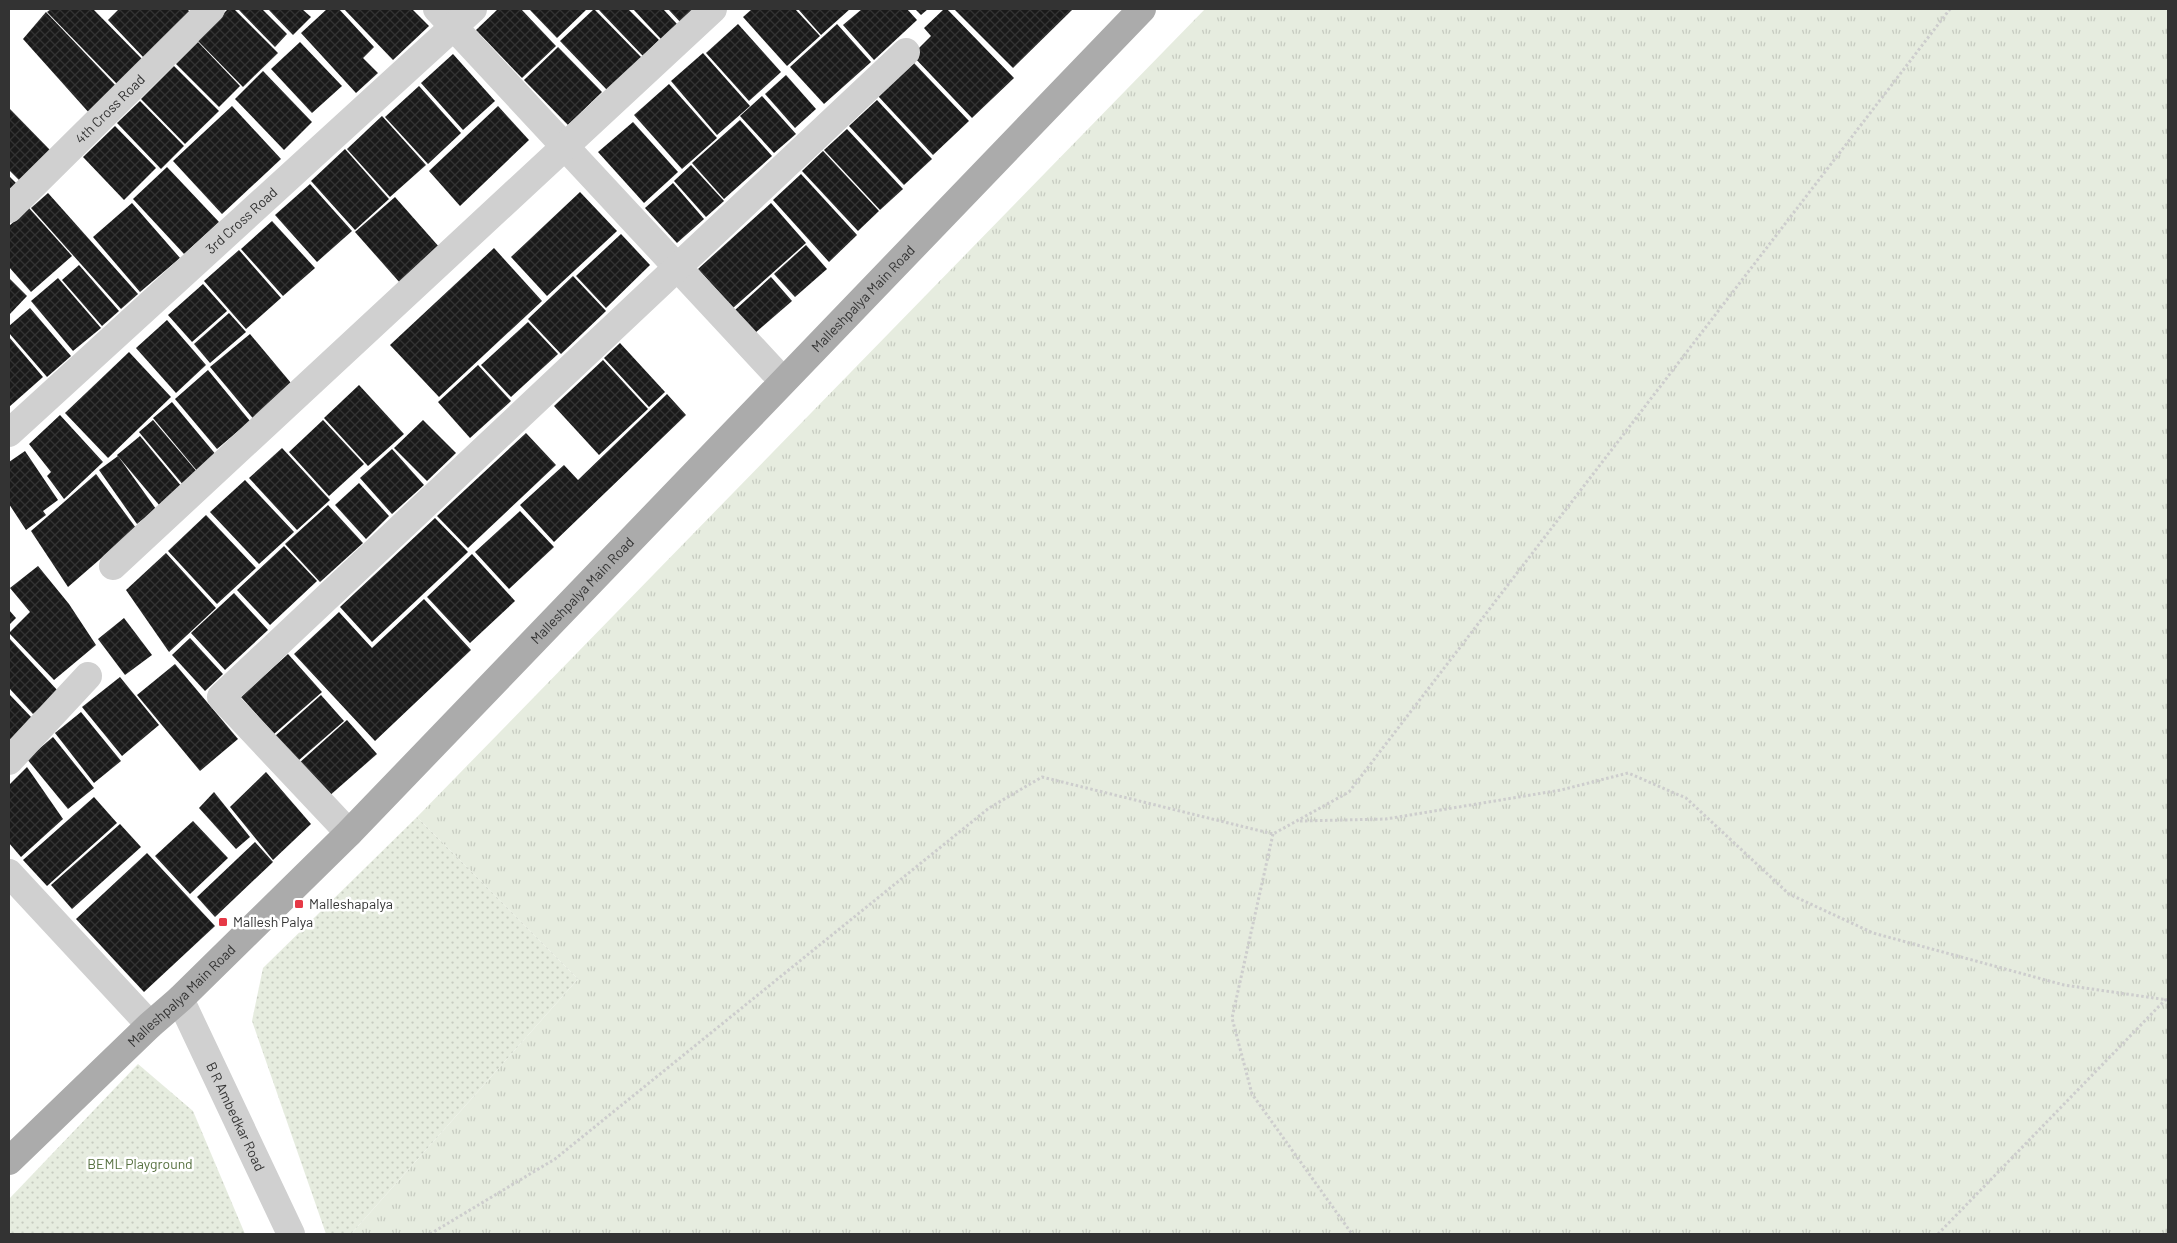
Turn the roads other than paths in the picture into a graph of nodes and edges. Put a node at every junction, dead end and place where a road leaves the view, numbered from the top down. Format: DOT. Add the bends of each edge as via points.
graph roads {
  1 [pos="211,9"];
  2 [pos="713,9"];
  3 [pos="1142,9"];
  4 [pos="455,15"];
  5 [pos="906,52"];
  6 [pos="566,147"];
  7 [pos="9,209"];
  8 [pos="677,267"];
  9 [pos="784,381"];
  10 [pos="9,433"];
  11 [pos="113,566"];
  12 [pos="88,676"];
  13 [pos="9,762"];
  14 [pos="349,833"];
  15 [pos="9,872"];
  16 [pos="180,999"];
  17 [pos="150,1025"];
  18 [pos="9,1161"];
  19 [pos="291,1234"];
  1 -- 7 [label="street, 4th Cross Road"];
  2 -- 6 [label="street"];
  3 -- 9 [label="main road, Malleshpalya Main Road"];
  4 -- 6 [label="street"];
  4 -- 10 [label="street, 3rd Cross Road"];
  5 -- 8 [label="street"];
  6 -- 8 [label="street"];
  6 -- 11 [label="street"];
  8 -- 9 [label="street"];
  8 -- 14 [label="street" via="221,697"];
  9 -- 14 [label="main road, Malleshpalya Main Road"];
  12 -- 13 [label="street"];
  14 -- 16 [label="main road, Malleshpalya Main Road"];
  15 -- 17 [label="street"];
  16 -- 17 [label="main road, Malleshpalya Main Road"];
  16 -- 19 [label="street, B R Ambedkar Road"];
  17 -- 18 [label="main road, Malleshpalya Main Road"];
}
